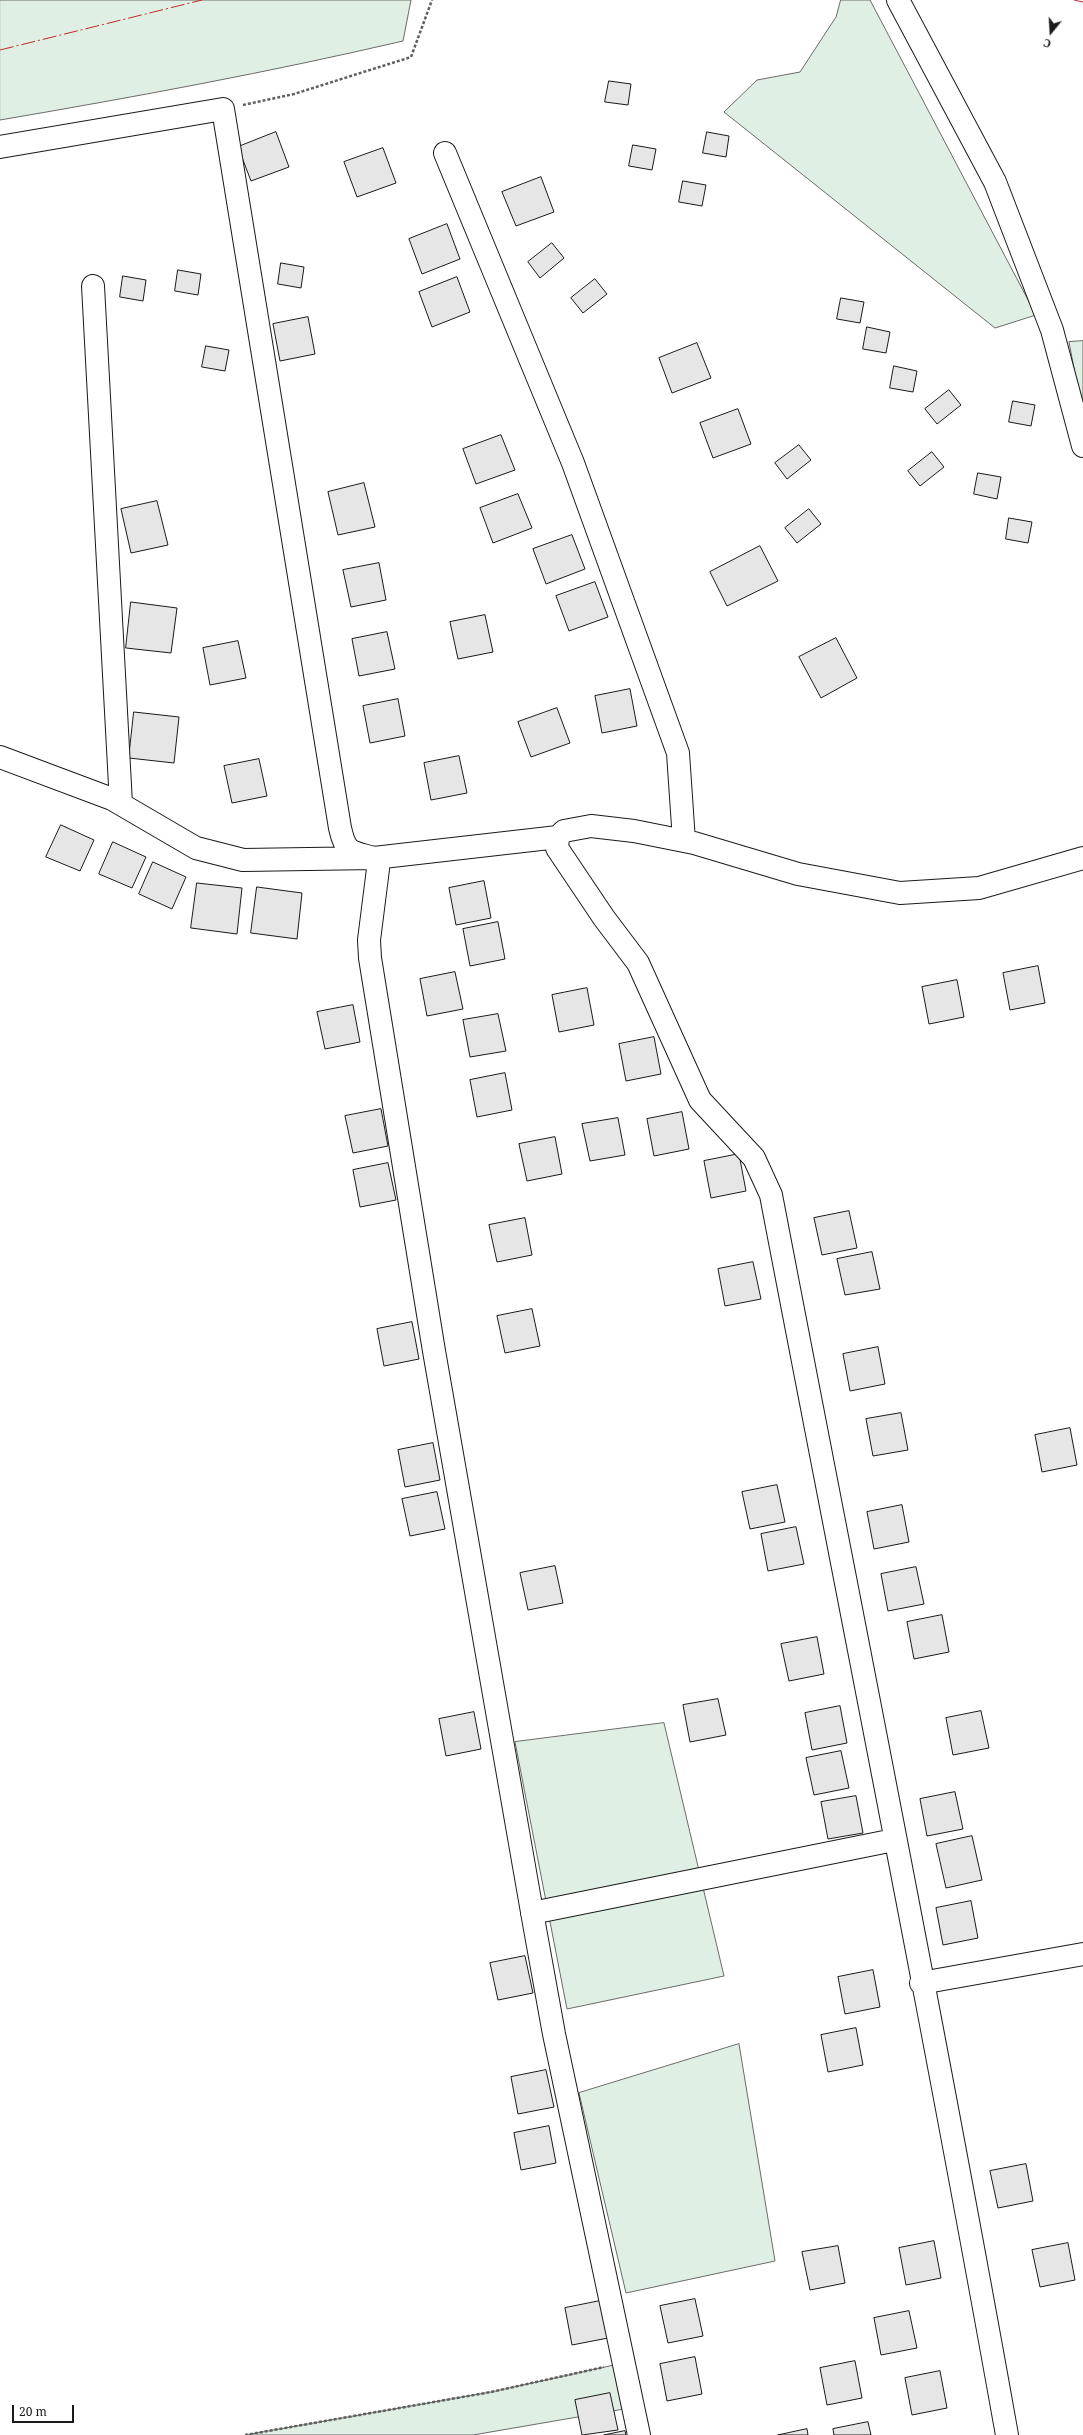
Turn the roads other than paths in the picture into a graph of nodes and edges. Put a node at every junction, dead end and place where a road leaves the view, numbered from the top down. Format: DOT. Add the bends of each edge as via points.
graph roads {
  1 [pos="898,0"];
  2 [pos="0,147"];
  3 [pos="445,153"];
  4 [pos="93,286"];
  5 [pos="1083,446"];
  6 [pos="0,757"];
  7 [pos="121,804"];
  8 [pos="558,837"];
  9 [pos="684,841"];
  10 [pos="374,858"];
  11 [pos="1083,858"];
  12 [pos="894,1840"];
  13 [pos="532,1913"];
  14 [pos="1083,1954"];
  15 [pos="921,1983"];
  16 [pos="639,2435"];
  17 [pos="1006,2435"];
  1 -- 5 [label="street" via="995,182 1052,330"];
  2 -- 10 [label="street" via="223,109 340,828 348,851"];
  3 -- 9 [label="street" via="574,463 678,753"];
  4 -- 7 [label="street"];
  6 -- 7 [label="street"];
  7 -- 10 [label="street" via="196,848 243,860"];
  8 -- 9 [label="street" via="564,831 591,826"];
  8 -- 10 [label="street"];
  8 -- 12 [label="street" via="557,848 638,963 700,1100 754,1158 771,1195"];
  9 -- 11 [label="street" via="798,874 900,893 979,888"];
  10 -- 13 [label="street" via="378,869 369,940 370,958 434,1351"];
  12 -- 13 [label="street"];
  12 -- 15 [label="street"];
  13 -- 16 [label="street" via="554,2034"];
  14 -- 15 [label="street"];
  15 -- 17 [label="street" via="950,2114"];
}
